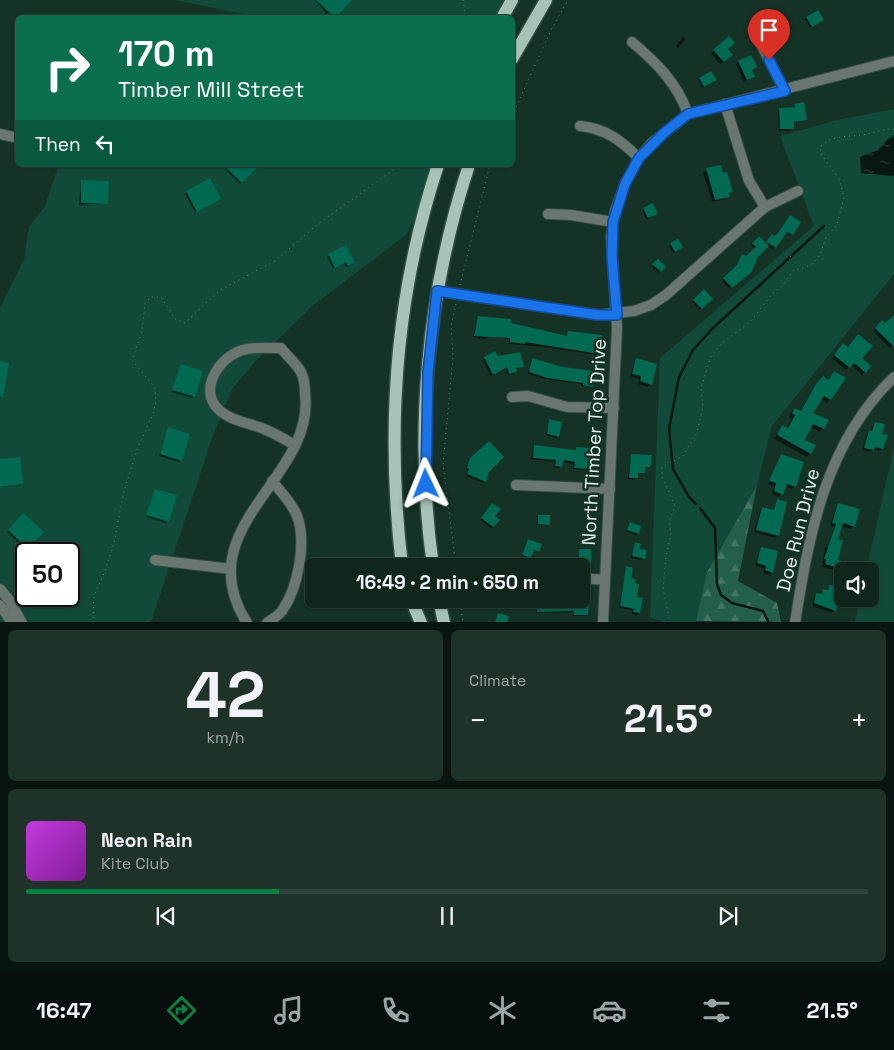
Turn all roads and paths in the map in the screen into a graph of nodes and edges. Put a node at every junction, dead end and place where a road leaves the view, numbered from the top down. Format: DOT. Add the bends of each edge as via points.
graph roads {
  1 [pos="463,0"];
  2 [pos="512,0"];
  3 [pos="546,0"];
  4 [pos="568,0"];
  5 [pos="466,15"];
  6 [pos="504,15"];
  7 [pos="753,29"];
  8 [pos="632,42"];
  9 [pos="515,54"];
  10 [pos="894,61"];
  11 [pos="785,91"];
  12 [pos="725,104"];
  13 [pos="515,109"];
  14 [pos="688,114"];
  15 [pos="580,126"];
  16 [pos="894,129"];
  17 [pos="0,134"];
  18 [pos="15,137"];
  19 [pos="639,158"];
  20 [pos="397,167"];
  21 [pos="437,167"];
  22 [pos="468,167"];
  23 [pos="490,167"];
  24 [pos="798,191"];
  25 [pos="765,207"];
  26 [pos="548,214"];
  27 [pos="613,222"];
  28 [pos="790,256"];
  29 [pos="793,258"];
  30 [pos="437,291"];
  31 [pos="458,294"];
  32 [pos="617,315"];
  33 [pos="894,377"];
  34 [pos="512,396"];
  35 [pos="614,408"];
  36 [pos="295,445"];
  37 [pos="272,481"];
  38 [pos="516,485"];
  39 [pos="610,489"];
  40 [pos="401,558"];
  41 [pos="432,558"];
  42 [pos="455,558"];
  43 [pos="154,560"];
  44 [pos="231,568"];
  45 [pos="590,579"];
  46 [pos="605,580"];
  47 [pos="0,589"];
  48 [pos="0,605"];
  49 [pos="411,608"];
  50 [pos="441,608"];
  51 [pos="461,608"];
  52 [pos="413,621"];
  53 [pos="12,622"];
  54 [pos="22,622"];
  55 [pos="93,622"];
  56 [pos="247,622"];
  57 [pos="267,622"];
  58 [pos="444,622"];
  59 [pos="463,622"];
  60 [pos="602,622"];
  61 [pos="670,622"];
  62 [pos="795,622"];
  1 -- 5 [label="path"];
  2 -- 6 [label="main road"];
  3 -- 9 [label="main road"];
  4 -- 13 [label="path"];
  7 -- 11 [label="street"];
  8 -- 14 [label="street" via="666,73 683,99"];
  10 -- 11 [label="street, North Timber Top Drive"];
  11 -- 12 [label="street, North Timber Top Drive"];
  12 -- 14 [label="street, North Timber Top Drive"];
  12 -- 25 [label="street" via="749,181"];
  14 -- 19 [label="street, North Timber Top Drive"];
  15 -- 19 [label="street" via="597,128 613,136"];
  16 -- 61 [label="path" via="844,136 820,147 821,154 839,178 844,197 837,225 826,237 820,255 811,265 793,271 750,322 722,343 712,356 701,388 703,407 697,432 683,456 662,467 662,476 675,506 669,522 671,533 664,587"];
  17 -- 18 [label="street"];
  19 -- 27 [label="street, North Timber Top Drive" via="625,184"];
  20 -- 55 [label="path" via="318,224 275,261 220,290 185,323 175,319 161,297 151,297 145,302 142,332 132,360 155,388 154,408 138,447 124,492 114,544 94,596"];
  21 -- 40 [label="main road" via="410,273 398,353 394,469"];
  22 -- 30 [label="main road" via="448,236"];
  23 -- 31 [label="path"];
  24 -- 25 [label="street"];
  25 -- 32 [label="street" via="666,295 651,305"];
  26 -- 27 [label="street"];
  27 -- 32 [label="street, North Timber Top Drive" via="612,257"];
  28 -- 29 [label="path"];
  30 -- 31 [label="street"];
  30 -- 41 [label="main road" via="430,341 425,454"];
  31 -- 32 [label="street"];
  31 -- 42 [label="path" via="451,326 453,357 443,464"];
  32 -- 35 [label="street, North Timber Top Drive"];
  33 -- 62 [label="street, Doe Run Drive" via="856,421 829,474 804,569"];
  34 -- 35 [label="street" via="528,396 567,406"];
  35 -- 39 [label="street, North Timber Top Drive"];
  36 -- 36 [label="street" via="218,409 210,388 212,377 232,355 246,348 281,348 301,372 306,413"];
  36 -- 37 [label="street"];
  37 -- 44 [label="street" via="243,525"];
  37 -- 57 [label="street" via="293,508 301,534 291,595 280,613"];
  38 -- 39 [label="street"];
  39 -- 46 [label="street, North Timber Top Drive"];
  43 -- 44 [label="street"];
  44 -- 56 [label="street" via="233,589"];
  45 -- 46 [label="street"];
  46 -- 60 [label="street, North Timber Top Drive"];
  47 -- 54 [label="street"];
  48 -- 53 [label="street"];
  49 -- 52 [label="main road"];
  50 -- 58 [label="main road"];
  51 -- 59 [label="path"];
}
